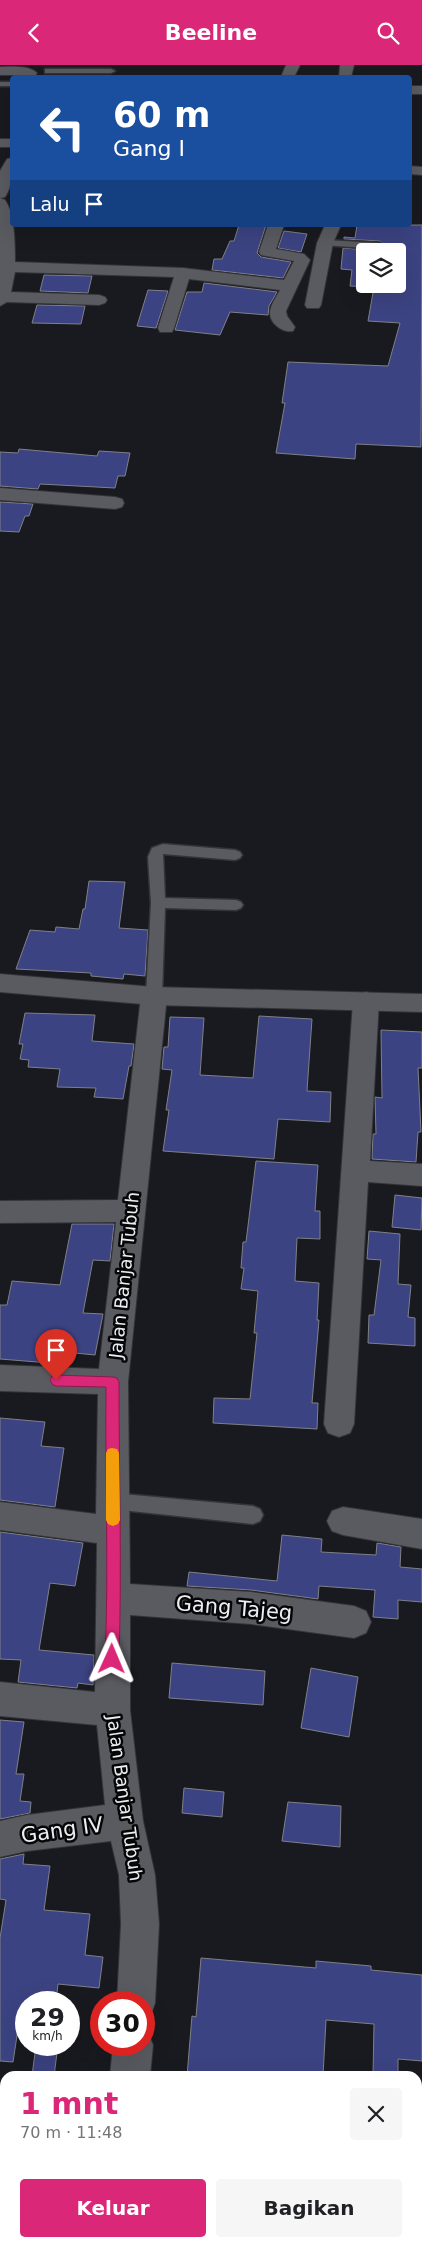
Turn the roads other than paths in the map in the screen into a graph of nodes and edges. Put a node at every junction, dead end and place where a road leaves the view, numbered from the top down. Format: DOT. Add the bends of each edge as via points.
graph roads {
  1 [pos="50,68"];
  2 [pos="0,71"];
  3 [pos="111,71"];
  4 [pos="28,74"];
  5 [pos="10,166"];
  6 [pos="0,195"];
  7 [pos="0,203"];
  8 [pos="275,227"];
  9 [pos="332,227"];
  10 [pos="325,243"];
  11 [pos="356,245"];
  12 [pos="7,267"];
  13 [pos="183,273"];
  14 [pos="292,286"];
  15 [pos="1,299"];
  16 [pos="99,300"];
  17 [pos="313,305"];
  18 [pos="287,327"];
  19 [pos="166,328"];
  20 [pos="0,494"];
  21 [pos="114,503"];
  22 [pos="234,855"];
  23 [pos="158,903"];
  24 [pos="236,905"];
  25 [pos="0,983"];
  26 [pos="154,996"];
  27 [pos="366,1001"];
  28 [pos="422,1003"];
  29 [pos="357,1171"];
  30 [pos="422,1175"];
  31 [pos="130,1211"];
  32 [pos="0,1212"];
  33 [pos="0,1378"];
  34 [pos="113,1382"];
  35 [pos="339,1424"];
  36 [pos="253,1515"];
  37 [pos="113,1516"];
  38 [pos="0,1517"];
  39 [pos="343,1521"];
  40 [pos="422,1534"];
  41 [pos="114,1598"];
  42 [pos="354,1622"];
  43 [pos="0,1699"];
  44 [pos="113,1709"];
  45 [pos="125,1821"];
  46 [pos="0,1839"];
  47 [pos="137,1991"];
  48 [pos="132,2056"];
  49 [pos="130,2071"];
  1 -- 3 [label="lane"];
  1 -- 4 [label="lane"];
  2 -- 4 [label="street"];
  5 -- 6 [label="street"];
  7 -- 12 [label="street"];
  8 -- 14 [label="street" via="267,252 302,260"];
  9 -- 10 [label="street"];
  10 -- 11 [label="lane"];
  10 -- 17 [label="street"];
  12 -- 13 [label="street"];
  12 -- 15 [label="street"];
  13 -- 14 [label="street"];
  13 -- 19 [label="street"];
  14 -- 18 [label="street" via="278,311"];
  15 -- 16 [label="street"];
  20 -- 21 [label="street"];
  22 -- 23 [label="lane" via="157,851"];
  23 -- 24 [label="lane"];
  23 -- 26 [label="lane"];
  25 -- 26 [label="street"];
  26 -- 27 [label="street"];
  26 -- 31 [label="street, Jalan Banjar Tubuh"];
  27 -- 28 [label="street"];
  27 -- 29 [label="street"];
  29 -- 30 [label="street"];
  29 -- 35 [label="street"];
  31 -- 32 [label="street"];
  31 -- 34 [label="street, Jalan Banjar Tubuh"];
  33 -- 34 [label="street"];
  34 -- 37 [label="street, Jalan Banjar Tubuh"];
  36 -- 37 [label="lane"];
  37 -- 38 [label="street"];
  37 -- 41 [label="street, Jalan Banjar Tubuh"];
  39 -- 40 [label="street"];
  41 -- 42 [label="street, Gang Tajeg" via="251,1608"];
  41 -- 44 [label="street, Jalan Banjar Tubuh"];
  43 -- 44 [label="street"];
  44 -- 45 [label="street, Jalan Banjar Tubuh"];
  45 -- 46 [label="street, Gang IV"];
  45 -- 47 [label="street, Jalan Banjar Tubuh" via="138,1885 140,1924"];
  48 -- 49 [label="street"];
}
